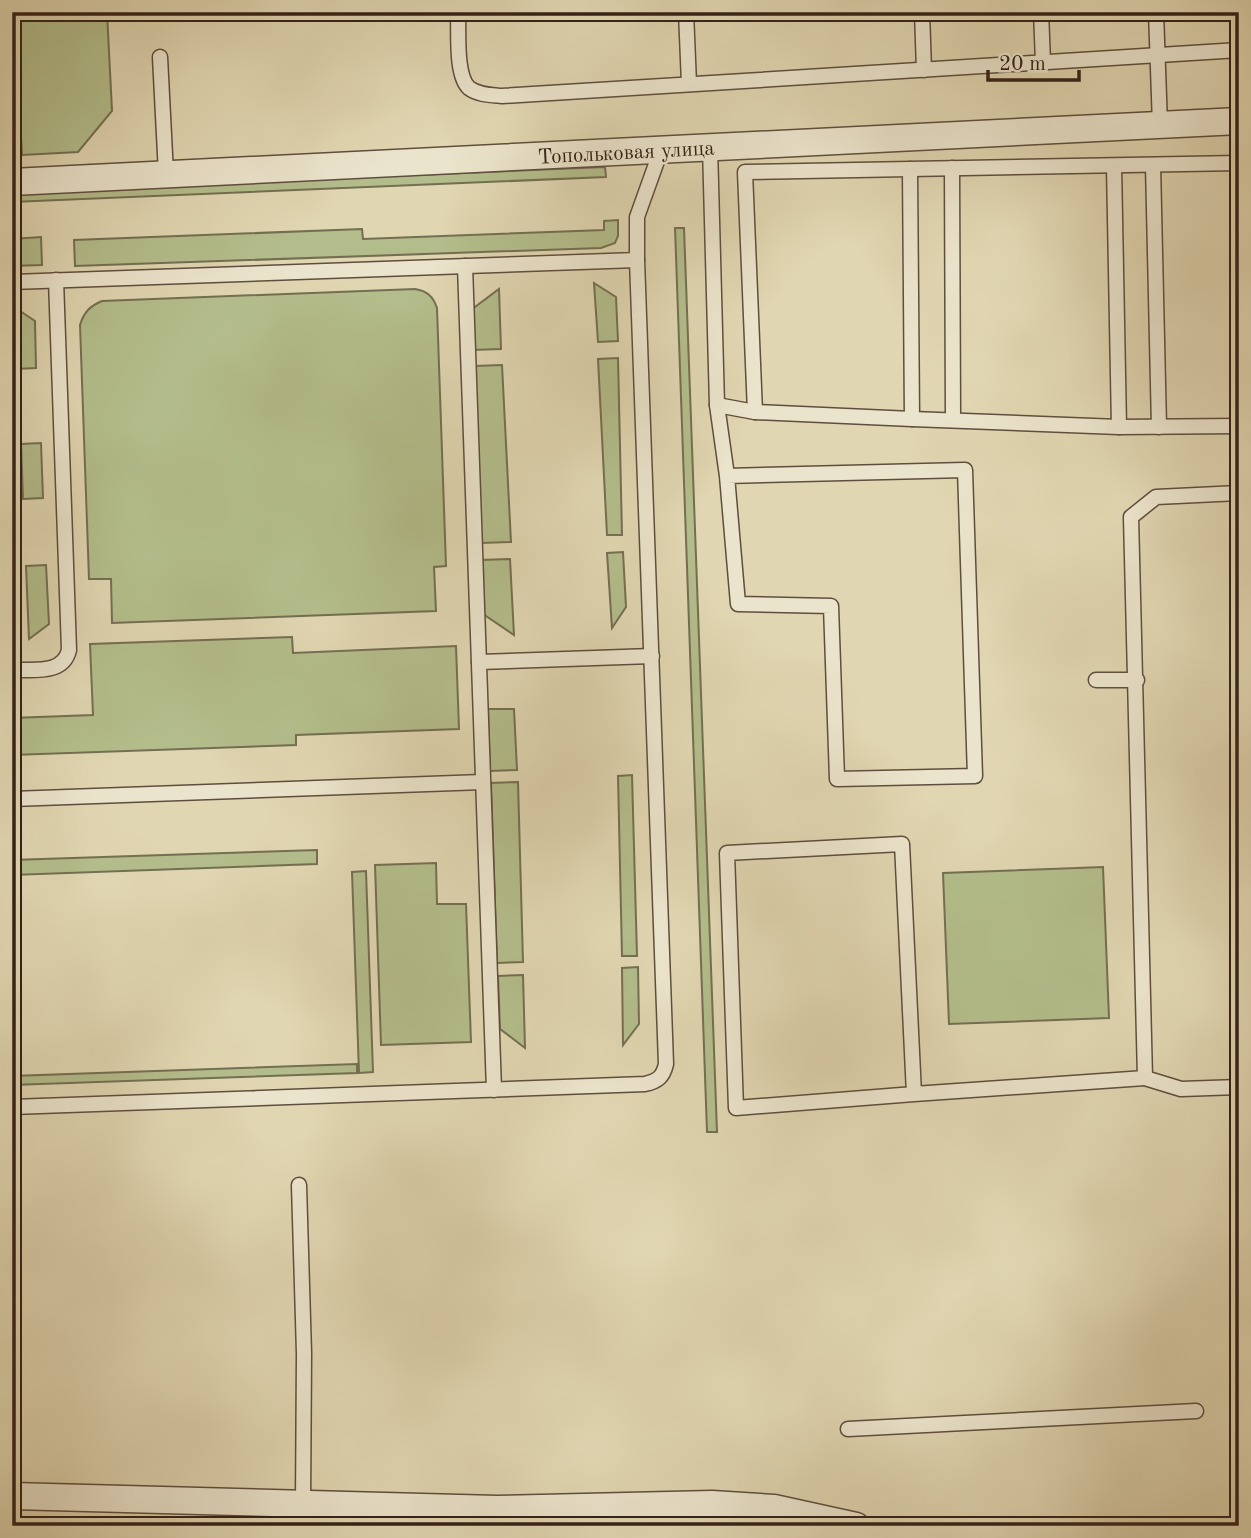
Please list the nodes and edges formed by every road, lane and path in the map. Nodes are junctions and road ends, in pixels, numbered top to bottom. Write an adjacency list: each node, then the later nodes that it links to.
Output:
1 (458, 12): 11 (lane)
2 (686, 12): 11 (lane)
3 (922, 12): 10 (lane)
4 (1041, 12): 9 (lane)
5 (1156, 12): 7 (lane)
6 (1239, 50): 7 (lane)
7 (1157, 55): 9 (lane); 13 (lane)
8 (160, 58): 21 (lane)
9 (1043, 62): 10 (lane)
10 (924, 70): 11 (lane)
11 (689, 84)
12 (1239, 121): 13 (street, Топольковая улица)
13 (1160, 125): 14 (street, Топольковая улица)
14 (710, 147): 15 (street, Топольковая улица); 27 (lane)
15 (661, 150): 21 (street, Топольковая улица); 23 (lane)
16 (1239, 163): 17 (lane)
17 (1153, 165): 18 (lane); 33 (lane)
18 (1114, 166): 20 (lane); 32 (lane)
19 (910, 169): 20 (lane); 28 (lane); 29 (lane)
20 (952, 169): 30 (lane)
21 (166, 174): 22 (street, Топольковая улица)
22 (12, 182)
23 (638, 260): 24 (lane); 36 (lane)
24 (465, 266): 25 (lane); 37 (lane)
25 (56, 280): 26 (lane); 38 (lane)
26 (12, 282)
27 (717, 405): 28 (lane); 34 (lane)
28 (755, 412): 29 (lane)
29 (912, 419): 30 (lane)
30 (953, 420): 32 (lane)
31 (1239, 426): 33 (lane)
32 (1119, 427): 33 (lane)
33 (1159, 427)
34 (727, 476): 34 (lane)
35 (1239, 493): 40 (lane)
36 (652, 656): 37 (lane); 45 (lane)
37 (479, 662): 41 (lane)
38 (12, 670)
39 (1096, 680): 40 (lane)
40 (1137, 680): 43 (lane)
41 (483, 782): 42 (lane); 45 (lane)
42 (12, 799)
43 (1144, 1078): 44 (lane); 46 (lane)
44 (1239, 1087)
45 (494, 1090): 47 (lane)
46 (914, 1094): 46 (lane)
47 (12, 1107)
48 (299, 1185): 52 (lane)
49 (1196, 1411): 50 (lane)
50 (848, 1429)
51 (12, 1496): 52 (street)
52 (303, 1505): 53 (street)
53 (856, 1526)

